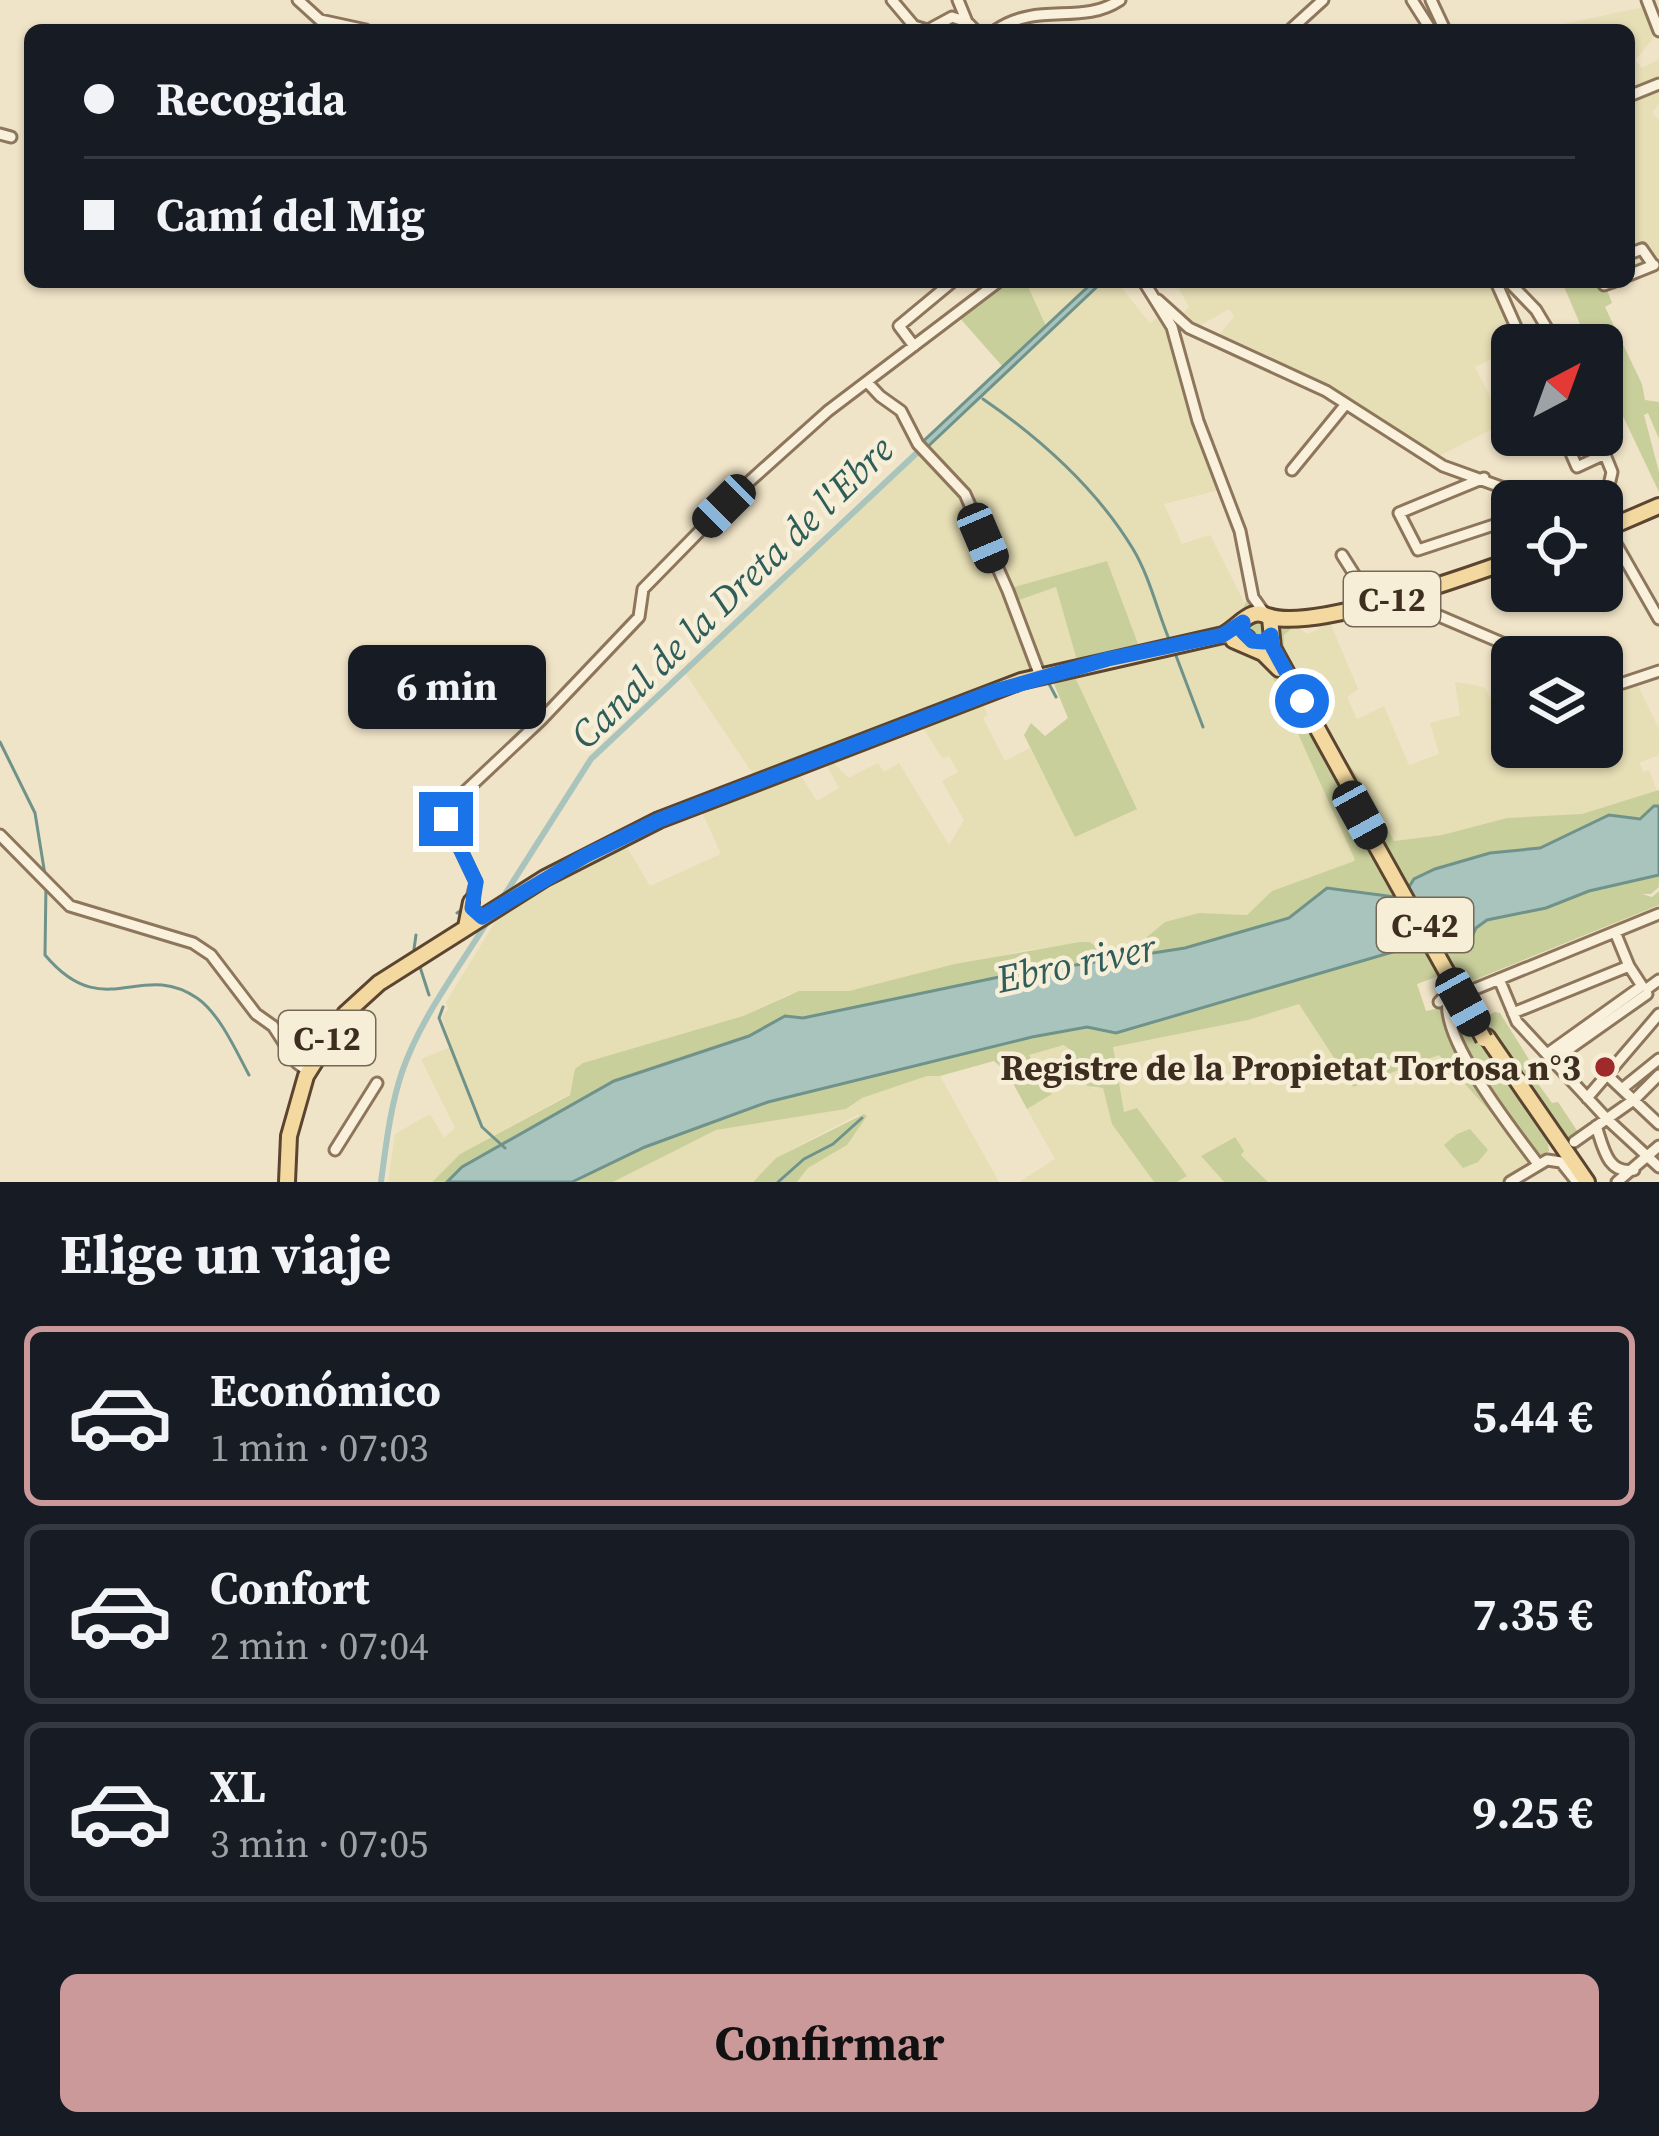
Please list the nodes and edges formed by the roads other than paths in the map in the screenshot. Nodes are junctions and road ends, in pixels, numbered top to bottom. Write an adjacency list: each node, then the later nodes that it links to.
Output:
1 (298, 0): 8 (street)
2 (892, 0): 9 (street)
3 (1120, 0): 12 (street)
4 (1299, 0): 7 (street)
5 (1323, 0): 7 (street)
6 (1648, 3): 14 (street)
7 (1307, 12): 13 (street)
8 (344, 24)
9 (912, 24)
10 (938, 24): 11 (street)
11 (966, 24)
12 (1007, 24)
13 (1296, 24)
14 (1659, 32)
15 (944, 288): 23 (street)
16 (990, 288): 23 (street)
17 (1149, 288): 22 (street)
18 (1499, 288): 20 (street)
19 (1515, 288): 21 (street)
20 (1515, 324)
21 (1544, 324)
22 (1179, 329): 25 (street); 39 (street)
23 (914, 346): 24 (street)
24 (867, 382): 50 (street); 56 (street)
25 (1346, 404): 28 (street); 29 (street)
26 (1572, 456): 27 (street)
27 (1601, 456)
28 (1292, 470)
29 (1484, 478): 30 (street); 33 (street)
30 (1491, 481)
31 (1659, 506): 32 (main road)
32 (1623, 520)
33 (1491, 526)
34 (1342, 555): 40 (street)
35 (1623, 559): 43 (street)
36 (1491, 569): 40 (main road, C-12)
37 (1491, 570): 38 (main road, C-12)
38 (1444, 589): 40 (main road, C-12); 41 (main road)
39 (1253, 597): 42 (street); 45 (street)
40 (1374, 606): 41 (main road); 42 (main road, C-12); 44 (main road, C-12)
41 (1432, 614): 46 (street)
42 (1267, 615): 45 (main road)
43 (1659, 620)
44 (1300, 621): 45 (main road, C-12); 48 (main road)
45 (1256, 631): 47 (main road, C-12); 48 (main road, C-42); 51 (main road, C-42)
46 (1491, 638)
47 (1195, 640): 50 (main road, C-12); 51 (main road)
48 (1280, 658): 53 (main road, C-42)
49 (1659, 671): 52 (street)
50 (1040, 676): 56 (main road, C-12)
51 (1288, 683): 53 (main road, C-42)
52 (1623, 683)
53 (1362, 814): 77 (main road, C-42, bridge)
54 (0, 835): 67 (street)
55 (1658, 915): 57 (street)
56 (474, 917): 67 (main road, C-12)
57 (1616, 932): 58 (street); 59 (street)
58 (1629, 966): 61 (street); 63 (street)
59 (1499, 980): 63 (street); 83 (street)
60 (1659, 980): 61 (street)
61 (1644, 990): 62 (street); 65 (street)
62 (1659, 1012): 64 (street)
63 (1513, 1013): 65 (street)
64 (1637, 1040): 66 (street); 68 (street)
65 (1550, 1058): 72 (street)
66 (1659, 1058): 71 (street)
67 (303, 1067): 86 (main road, C-12)
68 (1607, 1075): 71 (street); 72 (street)
69 (1659, 1076): 73 (street)
70 (376, 1083): 80 (street)
71 (1623, 1088): 73 (street)
72 (1587, 1098): 74 (street)
73 (1635, 1099): 74 (street); 75 (street)
74 (1606, 1119): 76 (street); 81 (street)
75 (1659, 1124)
76 (1595, 1126): 78 (street); 85 (street)
77 (1552, 1137): 78 (street); 82 (main road, C-42); 83 (street); 88 (main road, C-42)
78 (1574, 1142): 82 (street)
79 (1659, 1146): 81 (street)
80 (335, 1150)
81 (1647, 1157): 84 (street); 85 (street)
82 (1570, 1160): 89 (main road, C-42)
83 (1543, 1162): 87 (street); 88 (street)
84 (1659, 1167)
85 (1634, 1169): 90 (street); 91 (street)
86 (287, 1182)
87 (1510, 1182)
88 (1577, 1182)
89 (1587, 1182)
90 (1617, 1182)
91 (1627, 1182)

